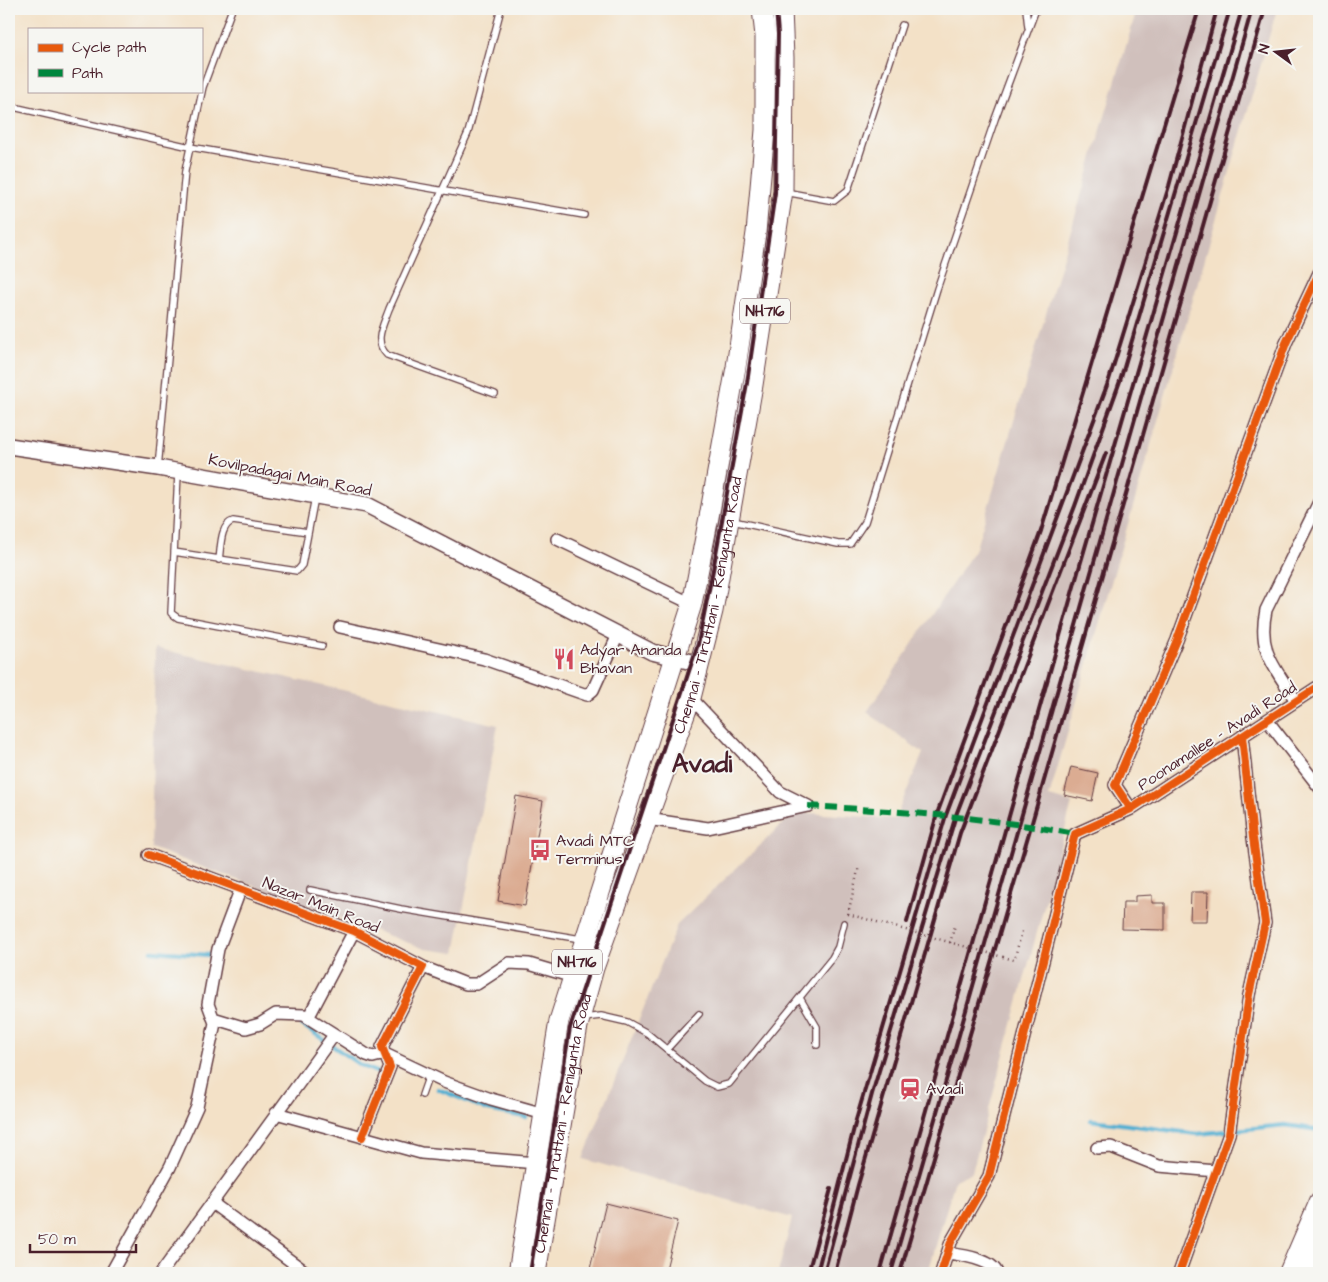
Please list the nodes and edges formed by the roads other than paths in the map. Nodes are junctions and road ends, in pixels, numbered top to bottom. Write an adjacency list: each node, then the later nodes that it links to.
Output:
1 (232, 9): 9 (lane)
2 (501, 9): 13 (lane)
3 (762, 9): 23 (highway, Chennai - Tiruttani - Renigunta Road / NH716)
4 (782, 9): 14 (highway, Chennai - Tiruttani - Renigunta Road / NH716)
5 (1026, 9): 8 (lane)
6 (1036, 9): 8 (lane)
7 (902, 25): 14 (lane)
8 (1029, 29): 24 (lane)
9 (202, 92)
10 (202, 92): 12 (lane)
11 (9, 106): 12 (lane)
12 (190, 147): 13 (lane); 19 (lane)
13 (442, 190): 15 (lane); 17 (lane)
14 (783, 191): 24 (highway, Chennai - Tiruttani - Renigunta Road / NH716)
15 (584, 214)
16 (1319, 273): 41 (street)
17 (495, 394)
18 (9, 446): 19 (main road, Kovilpadagai Main Road)
19 (158, 468): 20 (main road, Kovilpadagai Main Road)
20 (178, 472): 21 (main road, Kovilpadagai Main Road); 27 (lane)
21 (315, 496): 25 (lane); 31 (main road, Kovilpadagai Main Road)
22 (1319, 502): 37 (street)
23 (710, 516): 24 (lane); 29 (highway, Chennai - Tiruttani - Renigunta Road / NH716)
24 (728, 520): 34 (highway, Chennai - Tiruttani - Renigunta Road / NH716)
25 (308, 532): 28 (lane); 28 (lane)
26 (557, 539): 29 (street)
27 (174, 552): 28 (lane); 32 (lane)
28 (219, 560)
29 (692, 604): 33 (highway, Chennai - Tiruttani - Renigunta Road)
30 (340, 627): 31 (street)
31 (618, 635): 33 (main road, Kovilpadagai Main Road)
32 (322, 646)
33 (676, 660): 34 (main road, Kovilpadagai Main Road); 48 (highway, Chennai - Tiruttani - Renigunta Road / NH716)
34 (700, 664): 36 (highway, Chennai - Tiruttani - Renigunta Road)
35 (1319, 686): 37 (street, Poonamallee - Avadi Road)
36 (690, 698): 42 (highway, Chennai - Tiruttani - Renigunta Road); 42 (street)
37 (1296, 701): 38 (street, Poonamallee - Avadi Road)
38 (1267, 720): 39 (street, Poonamallee - Avadi Road); 40 (street)
39 (1242, 736): 41 (street, Poonamallee - Avadi Road); 68 (street)
40 (1319, 787)
41 (1131, 808): 72 (street, Poonamallee - Avadi Road)
42 (648, 819): 49 (highway, Chennai - Tiruttani - Renigunta Road)
43 (149, 855): 44 (street, Nazar Main Road)
44 (241, 888): 47 (street, Nazar Main Road); 54 (street)
45 (310, 890): 48 (lane)
46 (844, 924): 52 (lane)
47 (354, 931): 50 (street, Nazar Main Road); 55 (street)
48 (584, 939): 49 (lane); 51 (highway, Chennai - Tiruttani - Renigunta Road / NH716)
49 (603, 944): 56 (highway, Chennai - Tiruttani - Renigunta Road)
50 (423, 967): 51 (street, Nazar Main Road); 60 (street)
51 (573, 977): 64 (highway, Chennai - Tiruttani - Renigunta Road / NH716)
52 (800, 998): 58 (lane); 59 (lane)
53 (699, 1014): 59 (lane)
54 (213, 1018): 55 (street); 73 (street)
55 (308, 1018): 57 (street)
56 (580, 1018): 59 (lane); 77 (highway, Chennai - Tiruttani - Renigunta Road)
57 (332, 1038): 60 (street); 63 (street)
58 (816, 1045)
59 (667, 1049)
60 (384, 1051): 61 (street); 65 (street)
61 (429, 1075): 62 (lane); 64 (street)
62 (422, 1095)
63 (276, 1114): 65 (street); 70 (street)
64 (544, 1114): 67 (highway, Chennai - Tiruttani - Renigunta Road / NH716)
65 (362, 1137): 67 (street)
66 (1097, 1148): 68 (street)
67 (536, 1163): 76 (highway, Chennai - Tiruttani - Renigunta Road / NH716)
68 (1216, 1171): 80 (street)
69 (1319, 1201): 81 (main road)
70 (212, 1203): 74 (street); 75 (street)
71 (1319, 1240): 82 (main road)
72 (948, 1253): 78 (street); 79 (street)
73 (111, 1273)
74 (161, 1273)
75 (307, 1273)
76 (518, 1273)
77 (536, 1273)
78 (941, 1273)
79 (997, 1273)
80 (1179, 1273)
81 (1288, 1273)
82 (1305, 1273)

